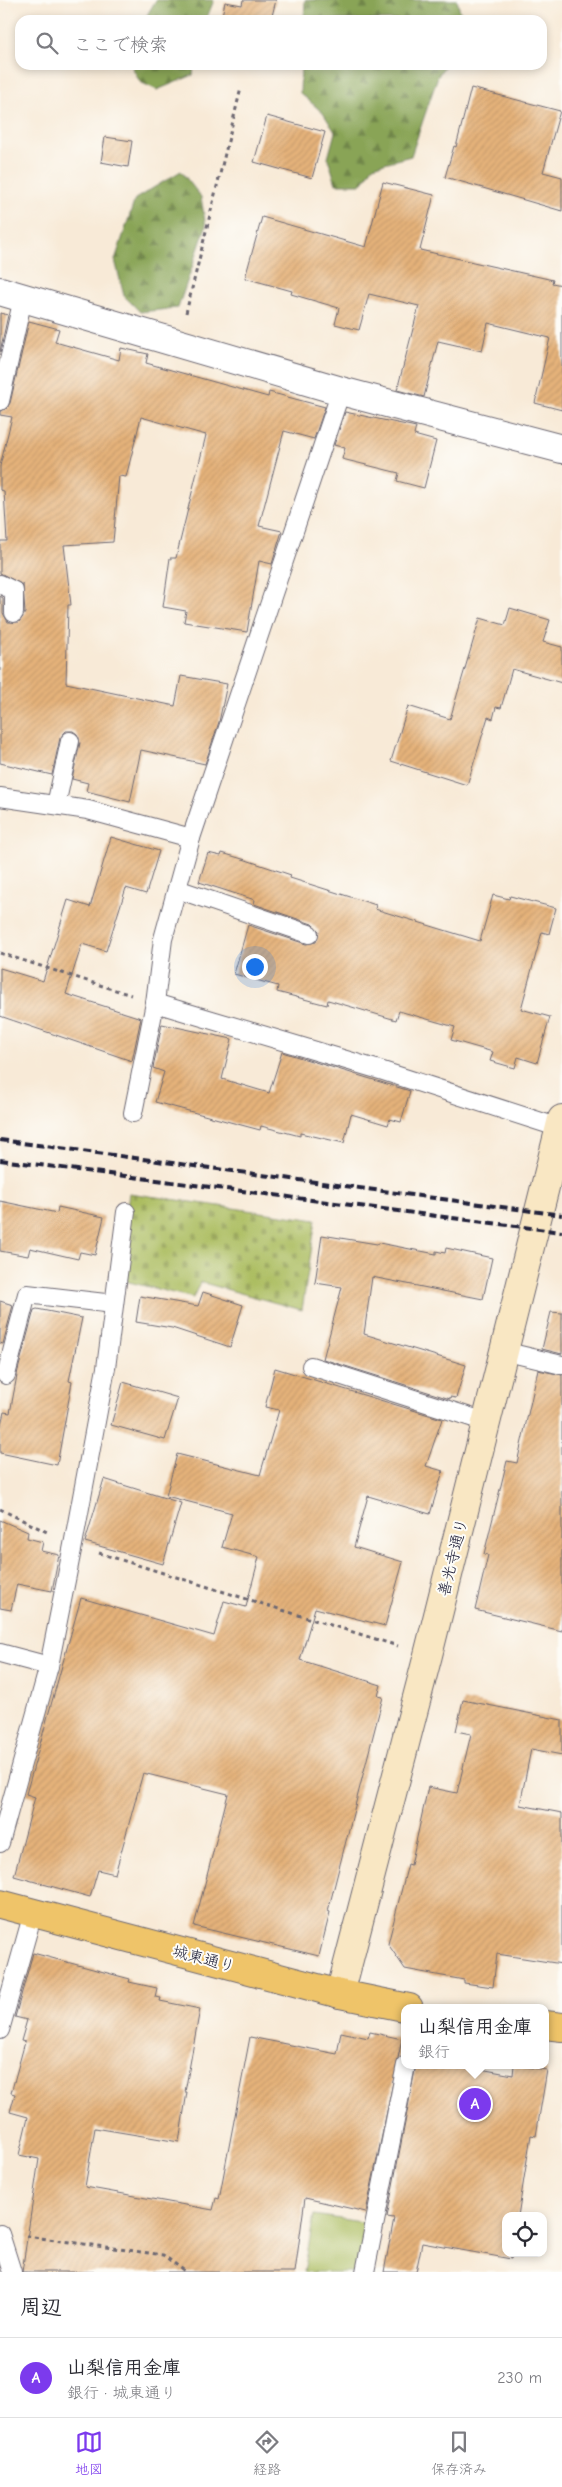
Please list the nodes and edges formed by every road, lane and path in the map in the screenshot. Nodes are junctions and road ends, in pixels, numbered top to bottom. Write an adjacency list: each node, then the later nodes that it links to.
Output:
1 (241, 88): 3 (path)
2 (11, 295): 3 (street); 5 (lane)
3 (178, 344): 4 (street)
4 (341, 391): 6 (street); 12 (lane)
5 (0, 401)
6 (562, 449)
7 (0, 584): 8 (lane)
8 (14, 613)
9 (70, 741): 11 (lane)
10 (0, 798): 11 (lane)
11 (56, 805): 12 (lane)
12 (191, 838): 13 (lane)
13 (177, 890): 14 (lane); 16 (lane)
14 (308, 934)
15 (0, 952): 16 (path)
16 (155, 1003): 17 (lane); 18 (lane)
17 (133, 1113)
18 (561, 1123): 21 (main road, 善光寺通り)
19 (126, 1212): 20 (lane)
20 (114, 1304): 24 (lane); 27 (lane)
21 (503, 1351): 22 (lane); 25 (main road, 善光寺通り)
22 (562, 1365)
23 (311, 1366): 25 (lane)
24 (6, 1375)
25 (486, 1422): 29 (main road, 善光寺通り)
26 (0, 1509): 27 (path)
27 (73, 1545): 29 (path); 30 (lane)
28 (0, 1653): 30 (lane)
29 (428, 1655): 34 (main road, 善光寺通り)
30 (49, 1666): 31 (lane)
31 (0, 1843)
32 (0, 1904): 33 (highway, 城東通り)
33 (33, 1913): 34 (highway, 城東通り); 38 (lane)
34 (340, 1994): 35 (highway, 城東通り)
35 (401, 2006)
36 (549, 2025): 37 (highway)
37 (562, 2027)
38 (0, 2030)
39 (405, 2069): 44 (lane)
40 (0, 2234): 42 (lane)
41 (19, 2235): 43 (path)
42 (12, 2272)
43 (186, 2272)
44 (365, 2272)

